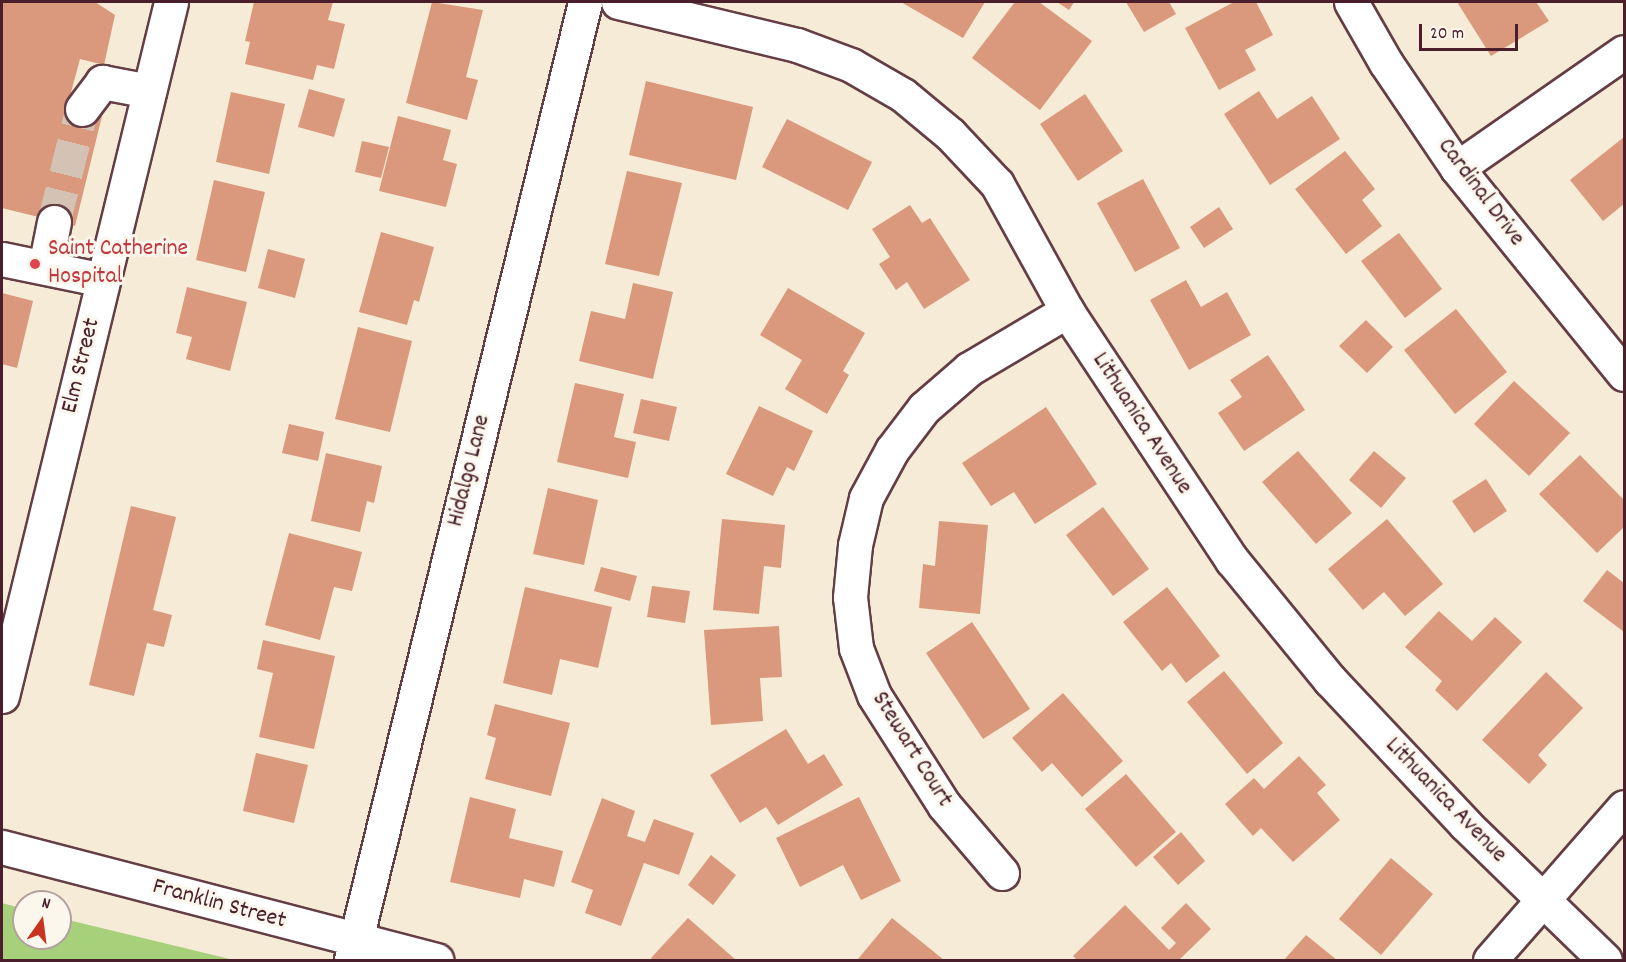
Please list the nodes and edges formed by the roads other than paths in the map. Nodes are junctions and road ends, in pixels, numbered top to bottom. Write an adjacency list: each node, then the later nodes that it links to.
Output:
1 (171, 2): 6 (street, Elm Street)
2 (585, 2): 20 (street, Hidalgo Lane)
3 (618, 2): 13 (street, Lithuanica Avenue)
4 (1351, 2): 8 (street, Cardinal Drive)
5 (1624, 52): 8 (street)
6 (149, 91): 7 (street); 12 (street, Elm Street)
7 (82, 109)
8 (1457, 168): 14 (street, Cardinal Drive)
9 (54, 222): 11 (street)
10 (2, 259): 11 (street)
11 (45, 267): 12 (street)
12 (103, 280): 15 (street, Elm Street)
13 (1067, 311): 18 (street, Stewart Court); 19 (street, Lithuanica Avenue)
14 (1624, 374)
15 (2, 696)
16 (1624, 807): 19 (street)
17 (2, 847): 20 (street, Franklin Street)
18 (1002, 873)
19 (1543, 902): 22 (street); 23 (street, Lithuanica Avenue)
20 (353, 951): 21 (street, Franklin Street)
21 (437, 960)
22 (1490, 960)
23 (1605, 960)

